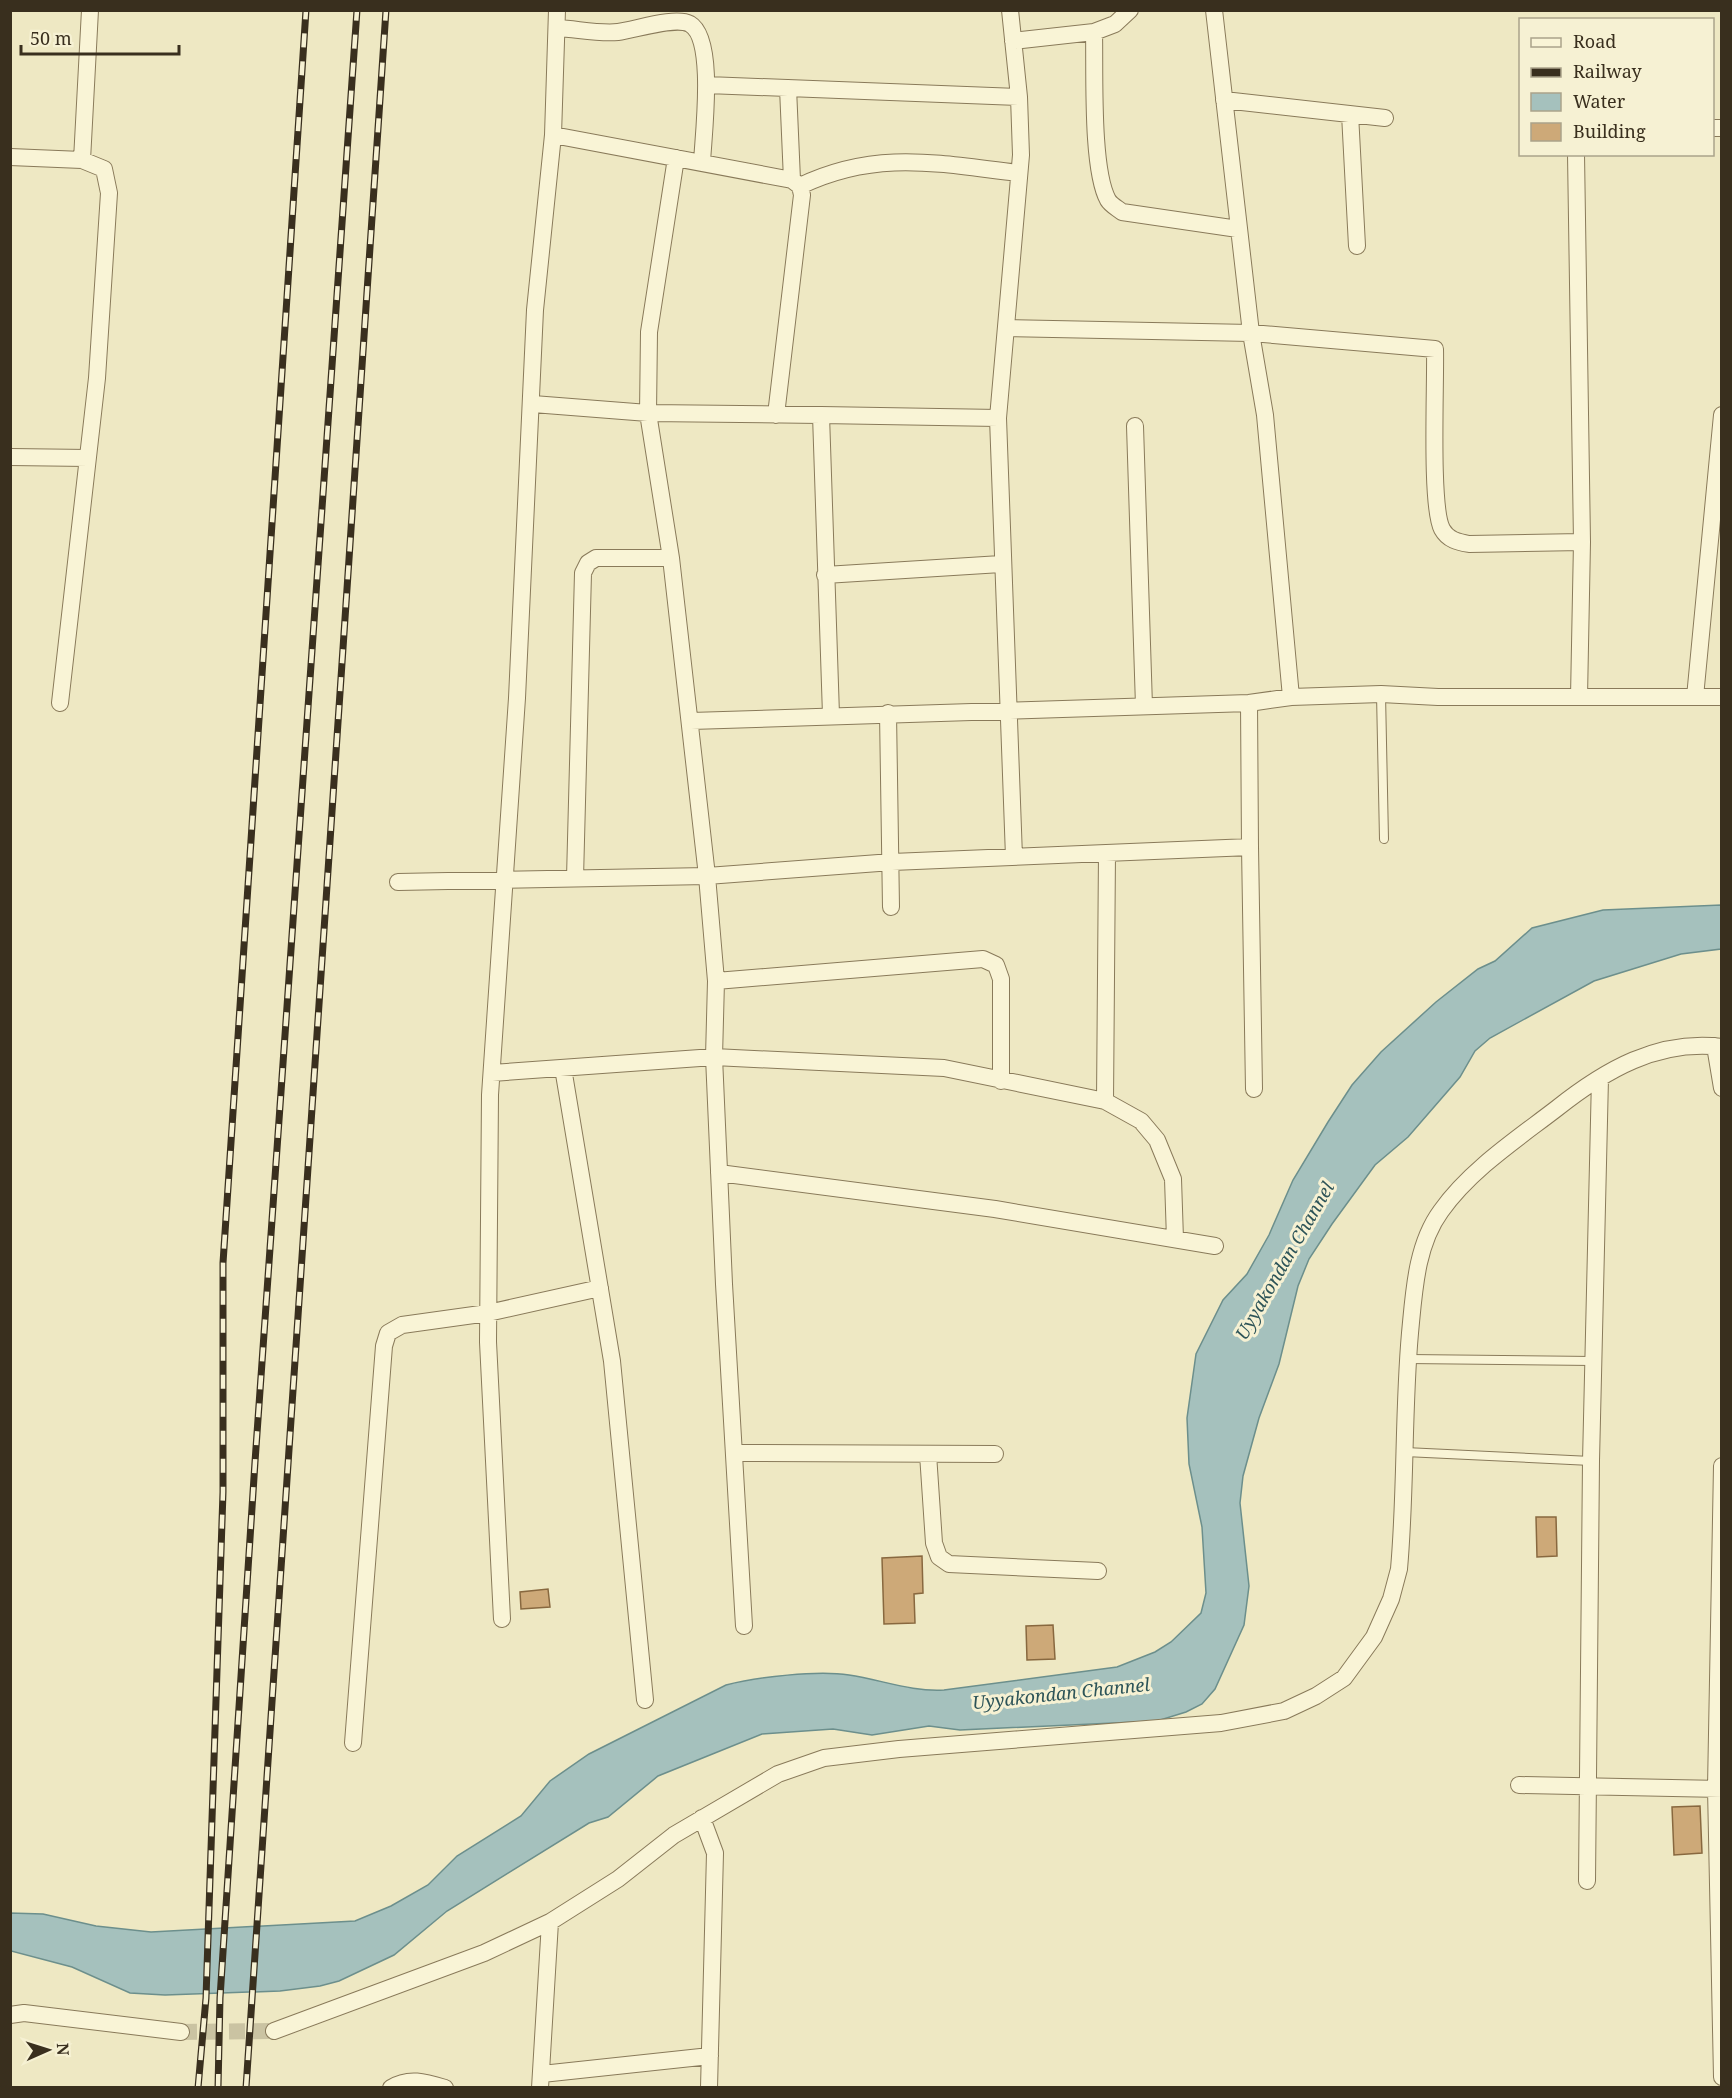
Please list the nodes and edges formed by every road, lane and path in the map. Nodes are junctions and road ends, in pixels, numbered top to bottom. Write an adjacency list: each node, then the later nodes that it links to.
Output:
1 (90, 10): 19 (street)
2 (556, 10): 6 (street)
3 (1010, 10): 8 (street)
4 (1130, 10): 7 (street)
5 (1214, 10): 12 (street)
6 (558, 28): 9 (street); 15 (street)
7 (1094, 32): 8 (street); 23 (street)
8 (1013, 41): 11 (street)
9 (707, 85): 10 (street); 20 (street)
10 (788, 88): 11 (street); 22 (street)
11 (1018, 97): 21 (street)
12 (1224, 100): 13 (street); 23 (street)
13 (1350, 114): 14 (street); 24 (street)
14 (1385, 118)
15 (553, 135): 18 (street); 27 (street)
16 (1576, 156): 36 (street)
17 (10, 157): 19 (street)
18 (676, 158): 20 (street); 28 (street)
19 (82, 160): 35 (street)
20 (702, 163): 22 (street)
21 (1019, 173): 22 (street); 25 (street)
22 (796, 183): 29 (street)
23 (1238, 229): 26 (street)
24 (1357, 246)
25 (1007, 328): 26 (street); 32 (street)
26 (1251, 333): 36 (street); 41 (street)
27 (532, 404): 28 (street); 59 (street)
28 (648, 413): 29 (street); 37 (street)
29 (776, 415): 30 (street)
30 (821, 415): 32 (street); 39 (street)
31 (1722, 415): 43 (street)
32 (998, 418): 38 (street)
33 (1135, 426): 47 (street)
34 (10, 457): 35 (street)
35 (88, 458): 45 (street)
36 (1582, 542): 42 (street)
37 (671, 558): 51 (street); 58 (street)
38 (1001, 564): 39 (street); 48 (street)
39 (825, 575): 50 (street)
40 (1381, 694): 41 (street); 42 (street); 52 (lane)
41 (1291, 697): 46 (street)
42 (1579, 697): 43 (street)
43 (1695, 697): 44 (street)
44 (1722, 697)
45 (60, 703)
46 (1249, 703): 47 (street); 53 (street)
47 (1144, 706): 48 (street)
48 (1010, 710): 49 (street); 55 (street)
49 (888, 713): 50 (street); 56 (street)
50 (831, 714): 51 (street)
51 (691, 721): 57 (street)
52 (1384, 839)
53 (1250, 847): 54 (street); 70 (street)
54 (1107, 853): 55 (street); 71 (street)
55 (1014, 857): 56 (street)
56 (891, 862): 57 (street); 61 (street)
57 (707, 876): 58 (street); 62 (street)
58 (575, 878): 59 (street)
59 (506, 879): 60 (street); 66 (street)
60 (399, 882)
61 (891, 907)
62 (716, 981): 64 (street); 68 (street)
63 (1718, 1047): 67 (street); 69 (street)
64 (714, 1057): 65 (street); 68 (street); 72 (street)
65 (563, 1068): 66 (street); 75 (street)
66 (492, 1073): 76 (street)
67 (1600, 1078): 77 (street); 78 (street)
68 (1001, 1081): 71 (street)
69 (1722, 1088)
70 (1254, 1089)
71 (1105, 1101): 73 (street)
72 (719, 1173): 73 (street); 80 (street)
73 (1175, 1239): 74 (street)
74 (1215, 1246)
75 (600, 1288): 76 (street); 90 (street)
76 (488, 1313): 87 (street); 91 (street)
77 (1408, 1359): 78 (lane); 79 (street)
78 (1593, 1362): 83 (street)
79 (1405, 1452): 83 (lane); 95 (street)
80 (735, 1453): 81 (street); 88 (street)
81 (928, 1454): 82 (street); 86 (street)
82 (995, 1454)
83 (1591, 1461): 93 (street)
84 (1722, 1466): 85 (street)
85 (1721, 1507): 89 (street)
86 (1098, 1571)
87 (502, 1619)
88 (744, 1626)
89 (1720, 1641): 94 (street)
90 (645, 1700)
91 (353, 1743)
92 (1519, 1785): 93 (street)
93 (1589, 1787): 94 (street); 96 (street)
94 (1719, 1789): 102 (street)
95 (702, 1818): 97 (street); 101 (street)
96 (1587, 1881)
97 (550, 1922): 99 (street); 103 (street)
98 (10, 2015): 100 (street)
99 (274, 2031)
100 (181, 2032)
101 (710, 2056): 103 (street); 106 (street)
102 (1722, 2077)
103 (541, 2081)
104 (391, 2088): 105 (street)
105 (445, 2088)
106 (709, 2088)

